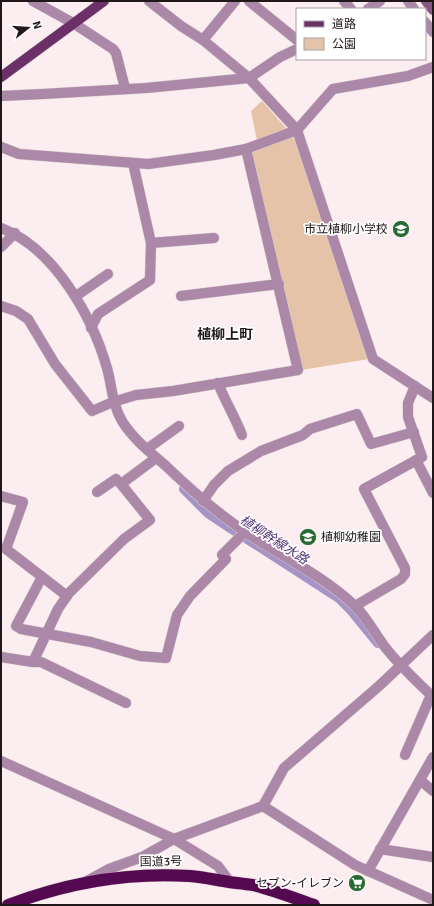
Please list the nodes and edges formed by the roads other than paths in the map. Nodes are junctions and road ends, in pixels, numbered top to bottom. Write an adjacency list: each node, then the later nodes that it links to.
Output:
1 (33, 1): 10 (street)
2 (104, 1): 10 (main road)
3 (149, 1): 14 (street)
4 (235, 1): 14 (street)
5 (249, 1): 13 (street)
6 (380, 1): 8 (street)
7 (426, 1): 9 (street)
8 (370, 8)
9 (433, 10)
10 (73, 23): 17 (main road); 19 (street)
11 (426, 23): 12 (street)
12 (433, 32)
13 (296, 39)
14 (203, 40): 18 (street)
15 (296, 49): 18 (street)
16 (433, 67): 21 (street)
17 (1, 77)
18 (249, 78): 19 (street); 21 (street)
19 (125, 88): 20 (street)
20 (1, 96)
21 (297, 130): 23 (street); 37 (street)
22 (1, 147): 24 (street)
23 (246, 149): 24 (street); 31 (street)
24 (133, 163): 28 (street)
25 (1, 228): 26 (street)
26 (14, 233): 29 (street); 32 (street)
27 (214, 238): 28 (street)
28 (151, 243): 35 (street)
29 (1, 247)
30 (108, 274): 32 (street)
31 (279, 284): 33 (street); 36 (street)
32 (76, 296): 35 (street)
33 (181, 296)
34 (1, 306): 39 (street)
35 (91, 328): 39 (street)
36 (218, 383): 39 (street); 42 (street)
37 (415, 386): 38 (street); 41 (street)
38 (433, 398)
39 (113, 402): 43 (street)
40 (179, 426): 43 (street)
41 (414, 432): 45 (street); 50 (street)
42 (242, 435)
43 (147, 449): 44 (street)
44 (156, 458): 46 (street); 50 (street)
45 (416, 460): 48 (street); 54 (street)
46 (121, 484): 47 (street); 53 (street)
47 (97, 492)
48 (433, 493)
49 (1, 496): 52 (street)
50 (203, 501): 51 (street)
51 (245, 532): 54 (street); 55 (street)
52 (42, 577): 53 (street); 55 (street)
53 (67, 596): 55 (street)
54 (355, 606): 59 (street)
55 (46, 633): 58 (street)
56 (433, 635): 59 (street)
57 (1, 656): 58 (street)
58 (33, 662): 61 (street)
59 (400, 665): 60 (street); 67 (street)
60 (432, 696): 62 (street)
61 (126, 703)
62 (405, 755)
63 (433, 758): 65 (street)
64 (1, 761): 68 (street)
65 (420, 780): 66 (street); 69 (street)
66 (433, 791)
67 (263, 806): 68 (street); 71 (street)
68 (174, 839): 72 (street); 73 (street)
69 (380, 849): 70 (street); 71 (street)
70 (433, 857)
71 (368, 871): 74 (street)
72 (230, 882): 73 (highway, 国道3号); 76 (highway, 国道3号)
73 (84, 883): 75 (highway, 国道3号)
74 (433, 900)
75 (8, 905)
76 (314, 905)

